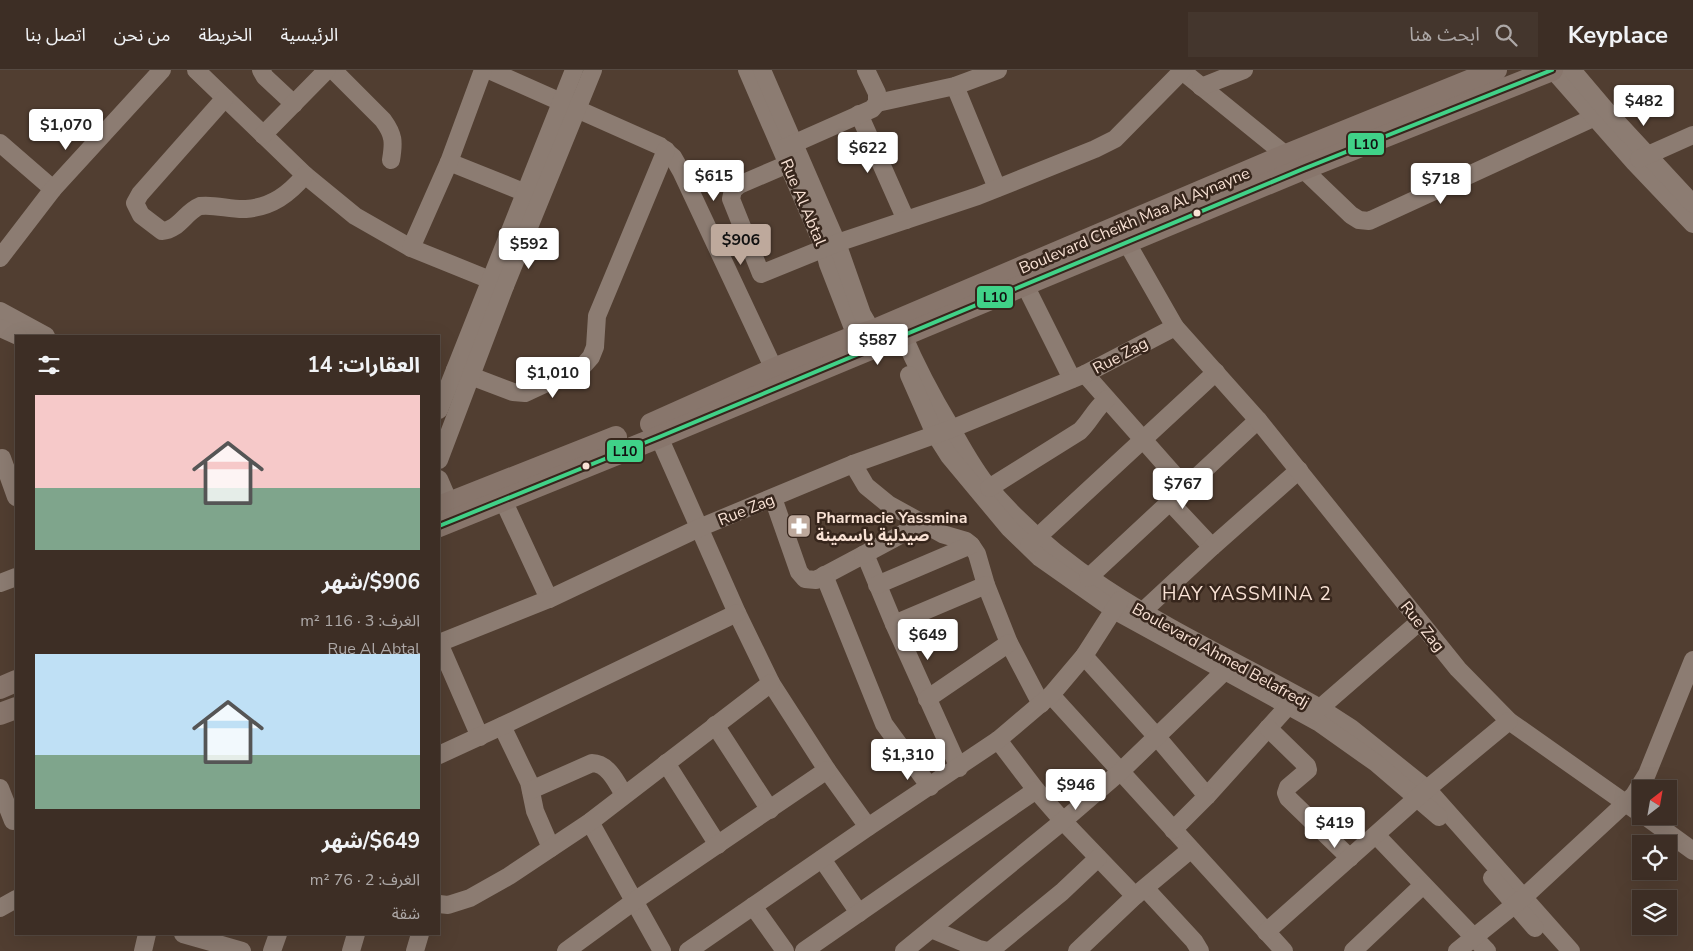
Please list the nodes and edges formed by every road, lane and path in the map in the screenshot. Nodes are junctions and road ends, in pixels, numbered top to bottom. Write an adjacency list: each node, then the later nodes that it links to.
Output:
1 (162, 70): 39 (street)
2 (196, 70): 21 (street)
3 (261, 70): 24 (street)
4 (327, 70): 24 (street)
5 (333, 70): 34 (street)
6 (483, 70): 35 (street)
7 (489, 70): 22 (street)
8 (574, 70): 22 (street)
9 (593, 70): 25 (street)
10 (747, 70): 32 (street, Rue Al Abtal)
11 (762, 70): 32 (street, Rue Al Abtal)
12 (866, 70): 23 (street)
13 (998, 70): 19 (street)
14 (1181, 70): 20 (street); 38 (street)
15 (1244, 70): 20 (street)
16 (1496, 70): 36 (main road, Boulevard Cheikh Maa Al Aynayne)
17 (1552, 70): 27 (street); 36 (main road, Boulevard Cheikh Maa Al Aynayne)
18 (1572, 70): 27 (street)
19 (955, 86): 23 (street); 38 (street)
20 (1201, 86): 36 (street)
21 (225, 98): 28 (street); 37 (street)
22 (561, 102): 25 (street); 40 (street)
23 (877, 103): 26 (street)
24 (294, 104): 28 (street)
25 (578, 110): 31 (street); 49 (street)
26 (860, 114): 32 (street); 42 (street)
27 (1601, 114): 33 (street); 36 (street)
28 (264, 135): 37 (street)
29 (1693, 135): 33 (street)
30 (0, 143): 39 (street)
31 (666, 150): 51 (street); 61 (street)
32 (788, 152): 45 (street, Rue Al Abtal); 48 (street)
33 (1641, 158): 41 (street); 43 (street)
34 (391, 160)
35 (449, 162): 40 (street); 46 (street)
36 (1294, 162): 44 (main road, Boulevard Cheikh Maa Al Aynayne); 55 (main road, Boulevard Cheikh Maa Al Aynayne)
37 (305, 175): 46 (street)
38 (997, 188): 42 (street)
39 (53, 189): 47 (street)
40 (526, 193): 49 (street)
41 (1693, 204)
42 (906, 220): 45 (street)
43 (1693, 224)
44 (1126, 243): 50 (main road, Boulevard Cheikh Maa Al Aynayne); 53 (street)
45 (830, 245): 48 (street); 55 (street, Rue Al Abtal)
46 (411, 248): 49 (street)
47 (0, 258)
48 (761, 274): 51 (street)
49 (498, 283): 61 (street)
50 (1025, 285): 58 (main road, Boulevard Cheikh Maa Al Aynayne); 62 (street)
51 (735, 287): 59 (street)
52 (0, 311): 57 (street)
53 (1174, 327): 60 (street, Rue Zag); 62 (street, Rue Zag)
54 (0, 328): 56 (street)
55 (864, 333): 59 (main road, Boulevard Cheikh Maa Al Aynayne)
56 (16, 335)
57 (44, 335)
58 (899, 343): 66 (street, Boulevard Ahmed Belafredj); 67 (main road, Boulevard Cheikh Maa Al Aynayne)
59 (774, 369): 80 (main road, Boulevard Cheikh Maa Al Aynayne)
60 (1216, 372): 65 (street, Rue Zag); 68 (street)
61 (463, 373): 64 (street); 70 (street)
62 (1078, 376): 63 (street); 66 (street, Rue Zag)
63 (1107, 399): 68 (street); 75 (street)
64 (440, 408)
65 (1258, 420): 72 (street, Rue Zag); 74 (street)
66 (943, 432): 71 (street, Rue Zag); 75 (street, Boulevard Ahmed Belafredj); 83 (street, Boulevard Ahmed Belafredj)
67 (659, 437): 78 (main road, Boulevard Cheikh Maa Al Aynayne); 82 (street)
68 (1142, 438): 74 (street); 83 (street)
69 (6, 456): 76 (street)
70 (440, 456)
71 (853, 464): 77 (street, Rue Zag); 81 (street)
72 (1299, 470): 85 (street); 97 (street, Rue Zag)
73 (440, 485): 80 (street)
74 (1185, 487): 79 (street)
75 (989, 488): 83 (street, Boulevard Ahmed Belafredj)
76 (15, 493)
77 (773, 498): 82 (street, Rue Zag); 87 (street)
78 (503, 500): 80 (main road, Boulevard Cheikh Maa Al Aynayne); 93 (street)
79 (1169, 501): 85 (street); 89 (street)
80 (445, 514)
81 (921, 522): 84 (street); 86 (street)
82 (699, 528): 93 (street, Rue Zag); 96 (street)
83 (1032, 542): 89 (street, Boulevard Ahmed Belafredj); 94 (street, Boulevard Ahmed Belafredj)
84 (971, 545): 91 (street); 92 (street)
85 (1212, 547): 95 (street)
86 (866, 560): 87 (street); 91 (street)
87 (824, 575): 127 (street)
88 (15, 577): 90 (street)
89 (1088, 578): 94 (street, Boulevard Ahmed Belafredj)
90 (0, 583)
91 (877, 584): 98 (street)
92 (986, 585): 98 (street); 100 (street)
93 (549, 598): 99 (street, Rue Zag)
94 (1117, 604): 95 (street, Boulevard Ahmed Belafredj); 102 (street); 104 (street, Boulevard Ahmed Belafredj)
95 (1142, 612): 104 (street, Boulevard Ahmed Belafredj)
96 (737, 613): 106 (street); 116 (street)
97 (1418, 622): 112 (street); 114 (street, Rue Zag)
98 (894, 624): 108 (street)
99 (440, 643)
100 (1009, 643): 108 (street); 109 (street)
101 (440, 645): 119 (street)
102 (1084, 656): 109 (street); 118 (street)
103 (1693, 660): 126 (street)
104 (1230, 667): 110 (street, Boulevard Ahmed Belafredj); 112 (street, Boulevard Ahmed Belafredj); 118 (street)
105 (15, 681): 107 (main road)
106 (771, 683): 115 (street); 124 (street)
107 (0, 688)
108 (927, 699): 123 (street)
109 (1046, 699): 120 (street); 125 (street)
110 (1289, 705): 112 (street, Boulevard Ahmed Belafredj); 117 (street)
111 (15, 708): 113 (main road)
112 (1315, 713): 131 (street, Boulevard Ahmed Belafredj)
113 (0, 714)
114 (1509, 721): 131 (street); 134 (street, Rue Zag)
115 (715, 725): 122 (street); 135 (street)
116 (502, 726): 119 (street); 129 (street)
117 (1268, 728): 133 (street); 149 (street)
118 (1157, 736): 125 (street); 133 (street)
119 (480, 737): 121 (street)
120 (998, 740): 123 (street); 130 (street)
121 (440, 755)
122 (666, 763): 132 (street); 144 (street)
123 (959, 768): 127 (street)
124 (827, 770): 135 (street); 141 (street)
125 (1120, 772): 137 (street); 142 (street)
126 (1644, 780)
127 (930, 786): 141 (street)
128 (0, 788): 138 (street)
129 (531, 790): 132 (street); 146 (street)
130 (1036, 790): 137 (street); 159 (street)
131 (1423, 793): 143 (street); 154 (street, Boulevard Ahmed Belafredj)
132 (624, 795): 139 (street)
133 (1207, 796): 142 (street)
134 (1632, 808)
135 (770, 810): 144 (street)
136 (1632, 811): 154 (street)
137 (1063, 821): 148 (street); 160 (street)
138 (10, 822)
139 (590, 822): 146 (street); 155 (street)
140 (1659, 825): 145 (street)
141 (868, 827): 150 (street)
142 (1173, 830): 147 (street)
143 (1376, 835): 149 (street); 151 (street)
144 (718, 845): 155 (street)
145 (1692, 846)
146 (551, 848): 156 (street)
147 (1190, 850): 152 (street); 161 (street)
148 (1098, 858): 152 (street); 179 (street)
149 (1350, 858): 161 (street)
150 (822, 859): 157 (street); 159 (street)
151 (1423, 885): 167 (street); 183 (street)
152 (1140, 892): 180 (street); 181 (street)
153 (15, 900): 158 (street)
154 (1519, 901): 167 (street); 186 (street, Boulevard Ahmed Belafredj); 187 (street, Boulevard Ahmed Belafredj)
155 (633, 902): 173 (street); 174 (street)
156 (440, 904)
157 (754, 906): 175 (street); 176 (street)
158 (0, 908)
159 (859, 913): 177 (street)
160 (931, 929): 178 (street); 179 (street)
161 (1266, 932): 182 (street)
162 (147, 935): 168 (street)
163 (186, 935): 169 (street)
164 (278, 935): 170 (street)
165 (356, 935): 171 (street)
166 (420, 935): 172 (street)
167 (1473, 937): 184 (street); 185 (street)
168 (143, 951)
169 (242, 951)
170 (272, 951)
171 (352, 951)
172 (415, 951)
173 (566, 951)
174 (662, 951)
175 (688, 951)
176 (785, 951)
177 (804, 951)
178 (904, 951)
179 (989, 951)
180 (1078, 951)
181 (1200, 951)
182 (1284, 951)
183 (1353, 951)
184 (1457, 951)
185 (1487, 951)
186 (1556, 951)
187 (1571, 951)

